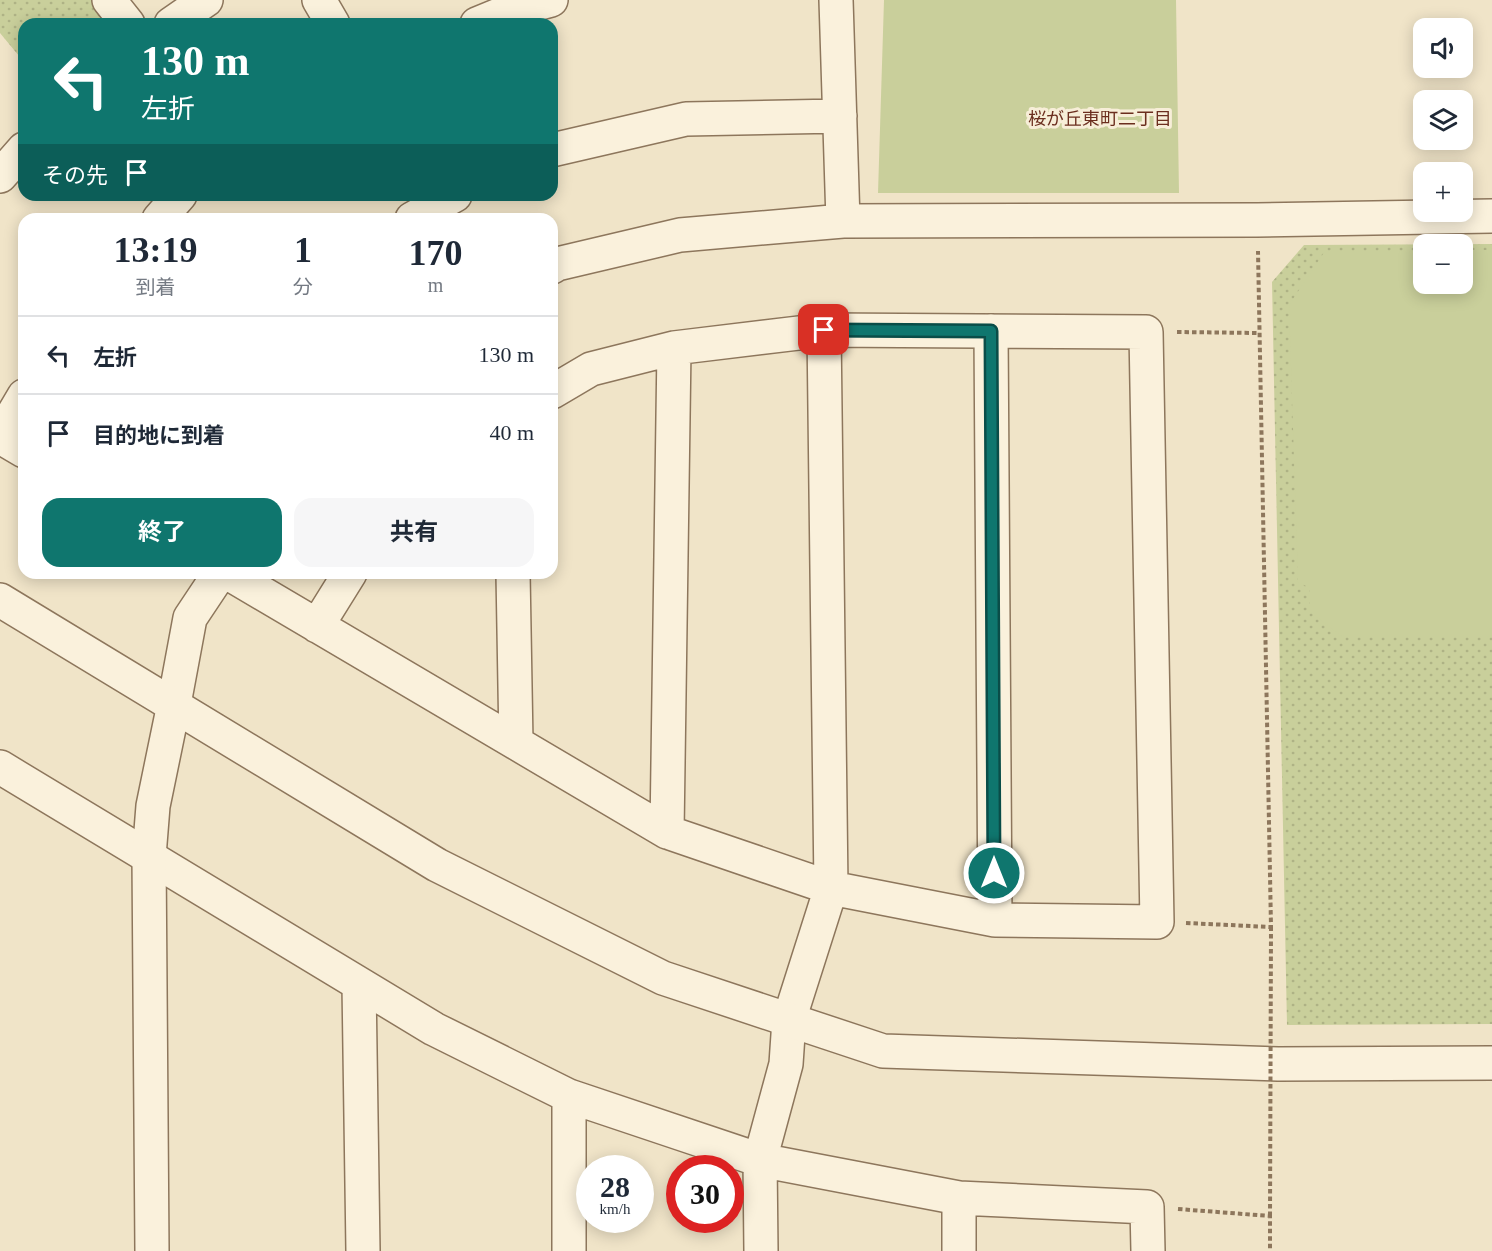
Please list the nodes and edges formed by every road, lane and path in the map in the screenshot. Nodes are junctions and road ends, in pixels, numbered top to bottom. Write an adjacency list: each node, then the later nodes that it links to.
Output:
1 (108, 0): 6 (street)
2 (206, 0): 7 (street)
3 (319, 0): 8 (street)
4 (551, 0): 9 (street)
5 (836, 0): 10 (street)
6 (123, 18)
7 (180, 18)
8 (330, 18)
9 (492, 18)
10 (840, 116): 11 (street); 18 (street)
11 (558, 149)
12 (18, 156): 13 (street)
13 (0, 176)
14 (175, 201): 15 (street)
15 (164, 213)
16 (1492, 216): 17 (street)
17 (1257, 220): 18 (street); 23 (path)
18 (843, 221): 19 (street)
19 (558, 264)
20 (824, 330): 21 (street); 24 (street); 40 (street)
21 (991, 331): 22 (street); 41 (street)
22 (1146, 332): 23 (path); 42 (street)
23 (1259, 333): 43 (path)
24 (674, 348): 25 (street); 38 (street)
25 (558, 388)
26 (18, 406): 27 (street)
27 (0, 437): 28 (street)
28 (18, 448)
29 (216, 579): 35 (street)
30 (238, 579): 34 (street)
31 (346, 579): 34 (street)
32 (513, 579): 36 (street)
33 (0, 600): 35 (street)
34 (317, 626): 36 (street)
35 (174, 704): 39 (street); 45 (street)
36 (516, 742): 38 (street)
37 (0, 767): 39 (street)
38 (668, 832): 40 (street)
39 (149, 856): 44 (street); 52 (street)
40 (831, 888): 41 (street); 45 (street)
41 (995, 920): 42 (street)
42 (1157, 922): 43 (path)
43 (1271, 927): 51 (path, bridge)
44 (359, 984): 47 (street); 53 (street)
45 (789, 1020): 46 (street); 48 (street)
46 (1492, 1063)
47 (569, 1096): 48 (street); 54 (street)
48 (760, 1160): 49 (street); 55 (street)
49 (959, 1198): 50 (street); 56 (street)
50 (1147, 1207): 51 (path); 57 (street)
51 (1270, 1216): 58 (path)
52 (152, 1251)
53 (363, 1251)
54 (569, 1251)
55 (761, 1251)
56 (959, 1251)
57 (1148, 1251)
58 (1270, 1251)

